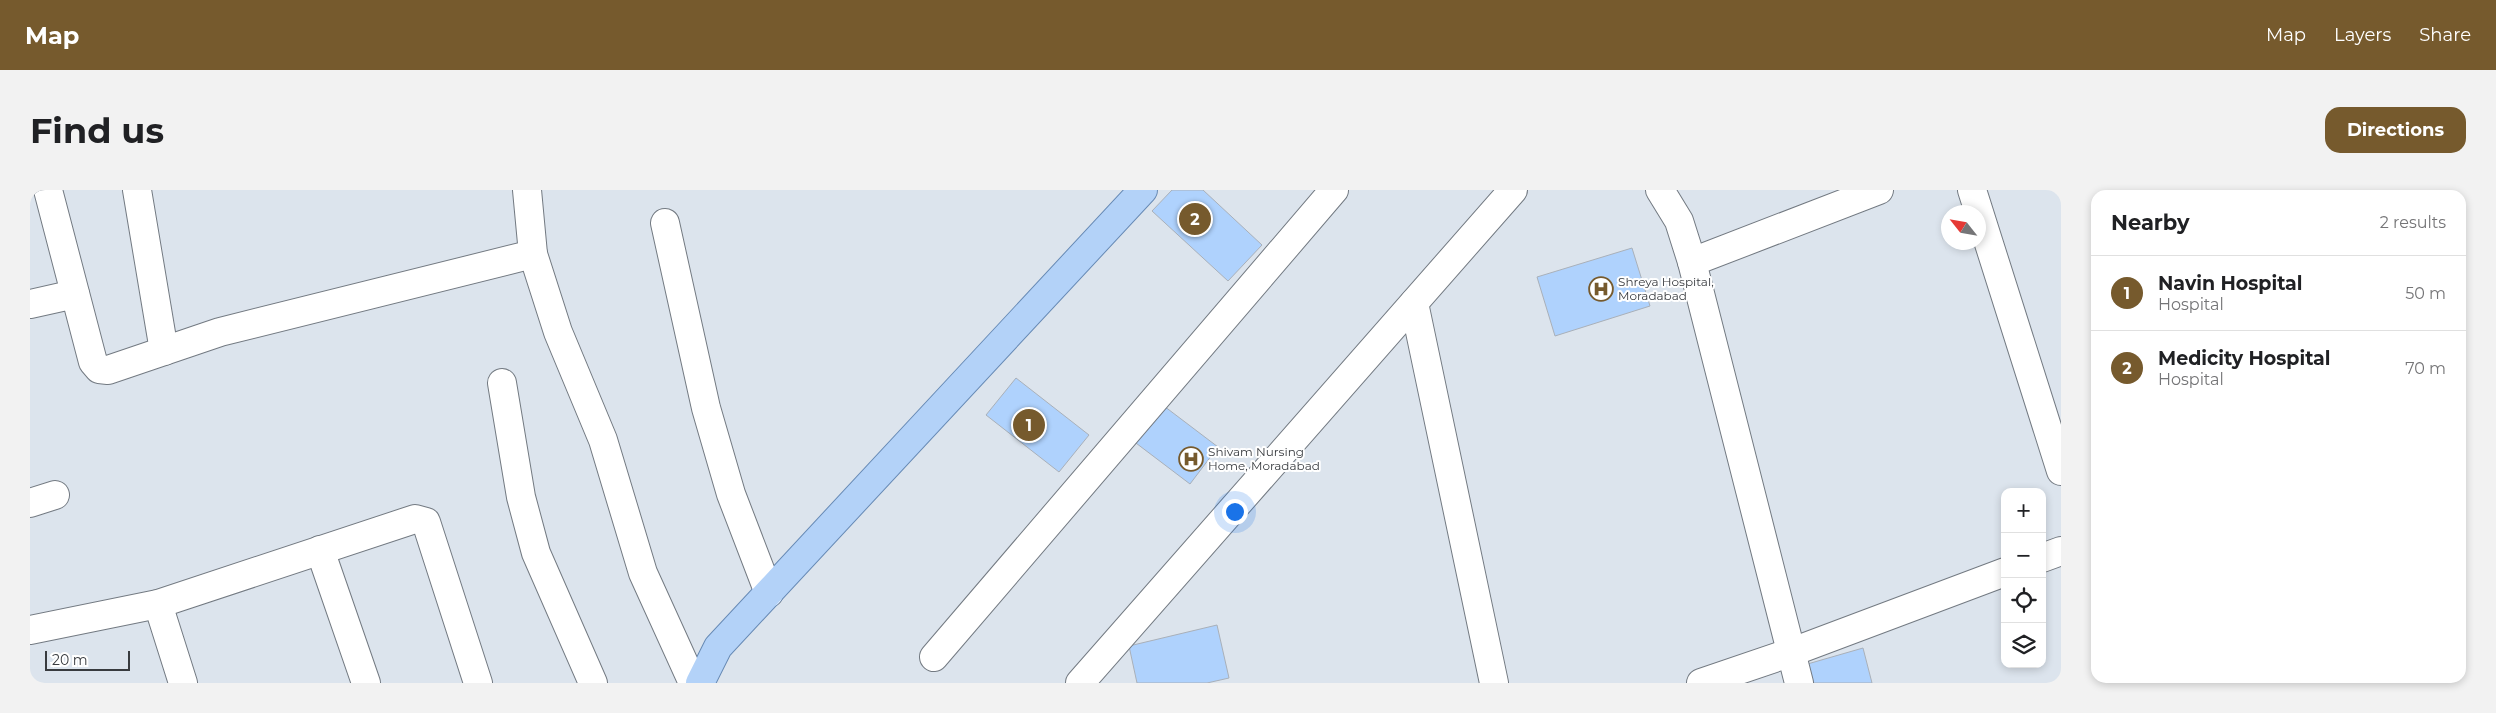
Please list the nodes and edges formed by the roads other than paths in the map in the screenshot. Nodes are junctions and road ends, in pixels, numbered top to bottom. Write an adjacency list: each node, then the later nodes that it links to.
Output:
1 (48, 190): 13 (street)
2 (137, 190): 16 (street)
3 (527, 190): 11 (street)
4 (1143, 190): 23 (main road)
5 (1334, 190): 27 (street)
6 (1513, 190): 14 (street)
7 (1660, 190): 12 (street)
8 (1879, 190): 12 (street)
9 (1972, 190): 18 (street)
10 (665, 223): 23 (street)
11 (533, 254): 16 (street); 32 (street)
12 (1692, 262): 26 (street)
13 (75, 294): 15 (street); 16 (street)
14 (1414, 303): 34 (street); 35 (street)
15 (30, 304)
16 (164, 351)
17 (502, 383): 31 (street)
18 (2061, 471)
19 (320, 550): 24 (street); 29 (street); 30 (street)
20 (2061, 551): 21 (street)
21 (2046, 557)
22 (2001, 574): 26 (street)
23 (769, 593): 33 (main road)
24 (158, 604): 25 (street); 28 (street)
25 (30, 630)
26 (1792, 652): 36 (street); 37 (street)
27 (934, 657)
28 (182, 683)
29 (366, 683)
30 (478, 683)
31 (594, 683)
32 (694, 683)
33 (700, 683)
34 (1080, 683)
35 (1494, 683)
36 (1701, 683)
37 (1800, 683)

